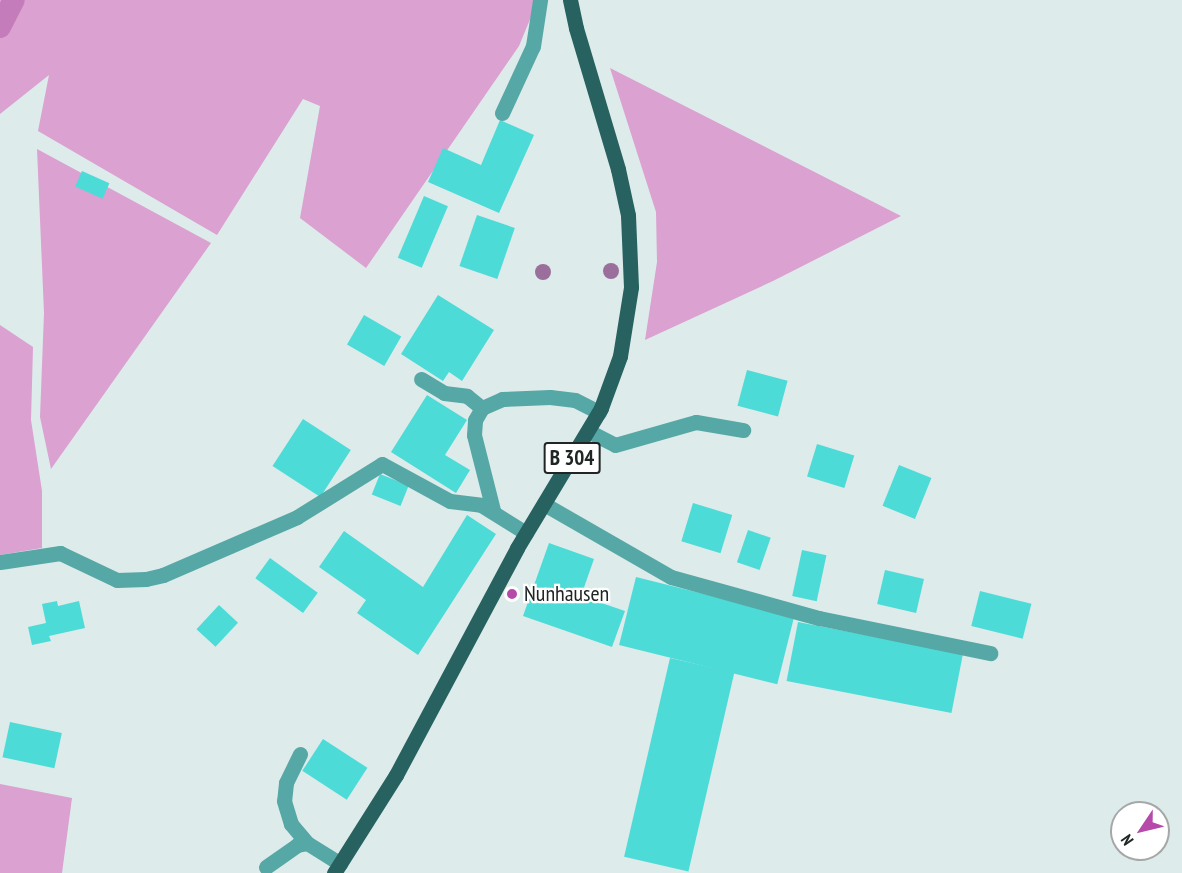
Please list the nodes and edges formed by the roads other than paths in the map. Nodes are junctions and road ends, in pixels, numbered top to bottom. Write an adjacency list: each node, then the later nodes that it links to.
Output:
1 (540, 0): 3 (street)
2 (570, 0): 6 (main road, B 304)
3 (502, 113)
4 (421, 379): 5 (street)
5 (482, 408): 6 (street); 10 (street)
6 (599, 412): 8 (main road, B 304)
7 (743, 430): 8 (street)
8 (588, 431): 9 (main road, B 304)
9 (544, 504): 11 (main road, B 304); 13 (street)
10 (493, 510): 11 (street); 12 (street)
11 (526, 533): 17 (main road, B 304)
12 (0, 562)
13 (990, 653)
14 (300, 754): 15 (street)
15 (307, 843): 16 (street); 17 (street)
16 (266, 867)
17 (337, 868)

